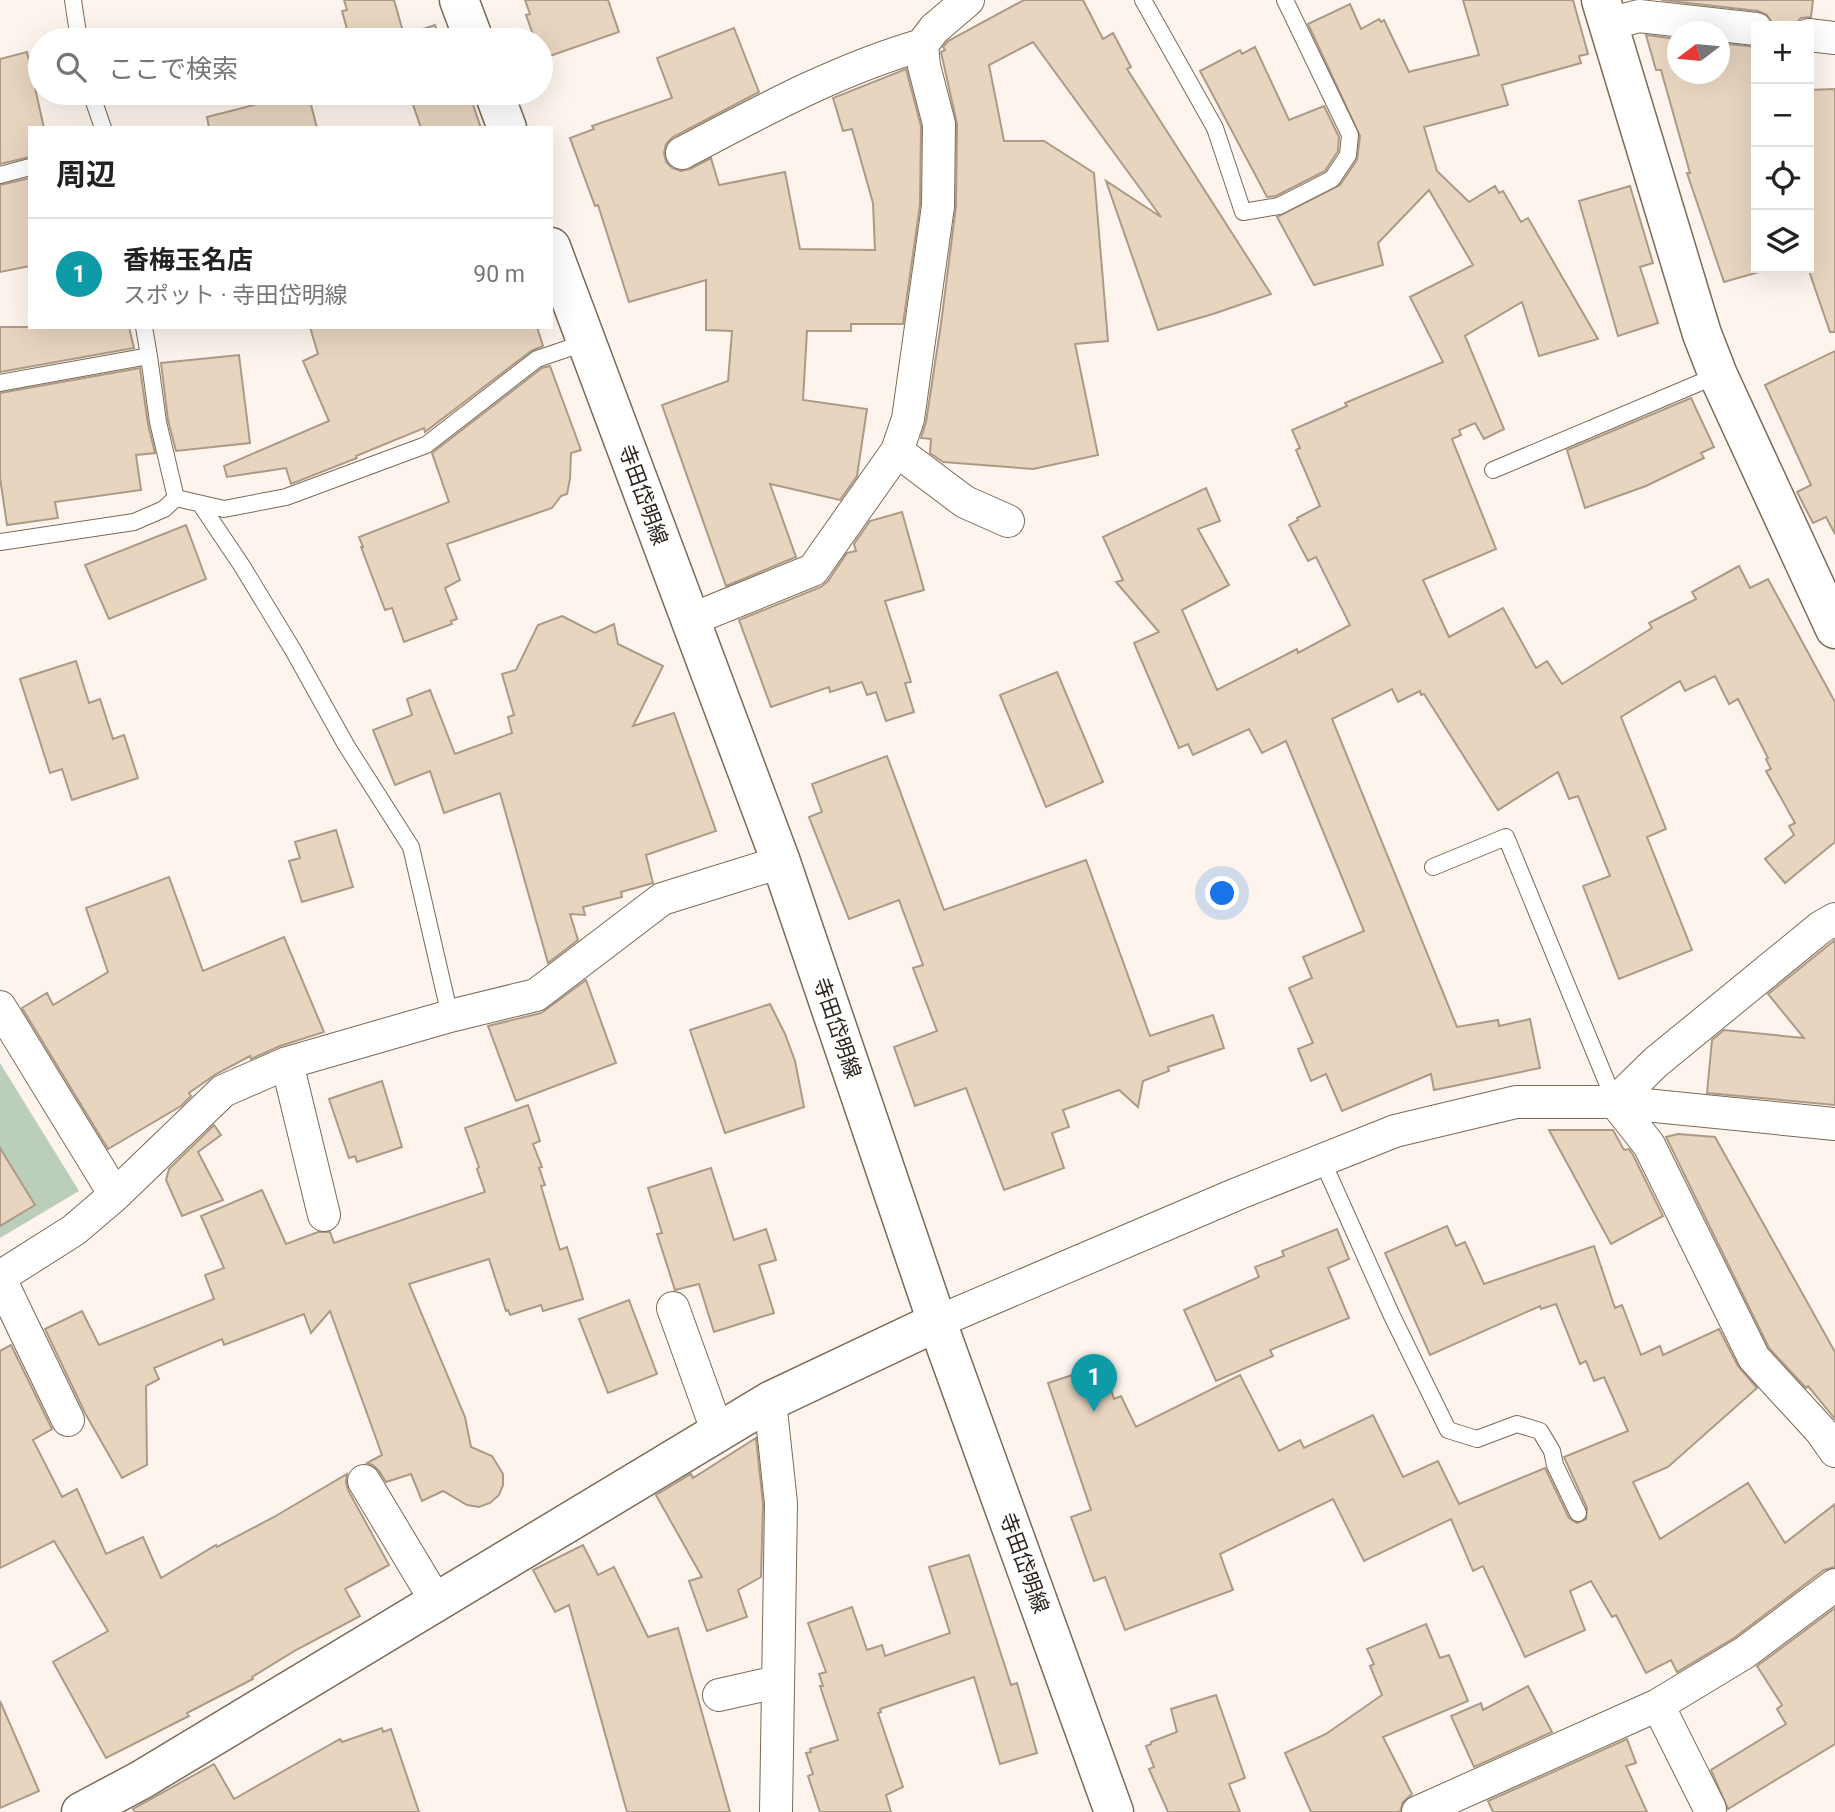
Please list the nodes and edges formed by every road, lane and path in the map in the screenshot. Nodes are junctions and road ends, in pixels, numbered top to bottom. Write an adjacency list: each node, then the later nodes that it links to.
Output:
1 (73, 0): 7 (lane)
2 (459, 0): 8 (main road)
3 (968, 0): 12 (street)
4 (1143, 0): 5 (lane)
5 (1284, 0)
6 (1605, 12): 9 (street); 24 (main road)
7 (77, 28)
8 (470, 28)
9 (1751, 28)
10 (1814, 36): 11 (street)
11 (1835, 38)
12 (922, 45): 17 (street); 26 (street)
13 (95, 105): 15 (lane)
14 (498, 105): 16 (main road)
15 (102, 126)
16 (506, 126)
17 (682, 153)
18 (28, 168): 19 (lane)
19 (0, 175)
20 (553, 252): 22 (main road, 寺田岱明線)
21 (144, 329): 23 (lane)
22 (587, 342): 29 (lane); 32 (main road, 寺田岱明線)
23 (149, 356): 25 (lane); 28 (lane)
24 (1718, 374): 27 (lane); 33 (main road)
25 (0, 383)
26 (897, 451): 30 (street); 32 (street)
27 (1493, 470)
28 (176, 498): 29 (lane); 31 (lane)
29 (201, 505): 38 (lane)
30 (1008, 521)
31 (0, 542)
32 (690, 620): 34 (main road, 寺田岱明線)
33 (1835, 629)
34 (781, 862): 38 (street); 47 (main road, 寺田岱明線)
35 (1433, 867): 40 (lane)
36 (1835, 919): 40 (street)
37 (0, 1007): 43 (street)
38 (450, 1016): 39 (street)
39 (287, 1063): 43 (street); 44 (street)
40 (1615, 1102): 41 (street); 42 (street); 51 (street)
41 (1835, 1125)
42 (1321, 1160): 47 (street); 53 (lane)
43 (116, 1195): 45 (street)
44 (324, 1215)
45 (0, 1278): 49 (street)
46 (673, 1308): 50 (street)
47 (937, 1322): 48 (main road); 62 (main road, 寺田岱明線)
48 (770, 1401): 50 (main road); 56 (street)
49 (68, 1420)
50 (718, 1433): 55 (main road)
51 (1830, 1434)
52 (364, 1481): 55 (street)
53 (1578, 1513)
54 (1835, 1585): 58 (street)
55 (436, 1601): 60 (main road)
56 (777, 1682): 57 (street); 61 (street)
57 (719, 1695)
58 (1658, 1705): 59 (street); 63 (street)
59 (1710, 1809)
60 (81, 1812)
61 (776, 1812)
62 (1114, 1812)
63 (1418, 1812)

